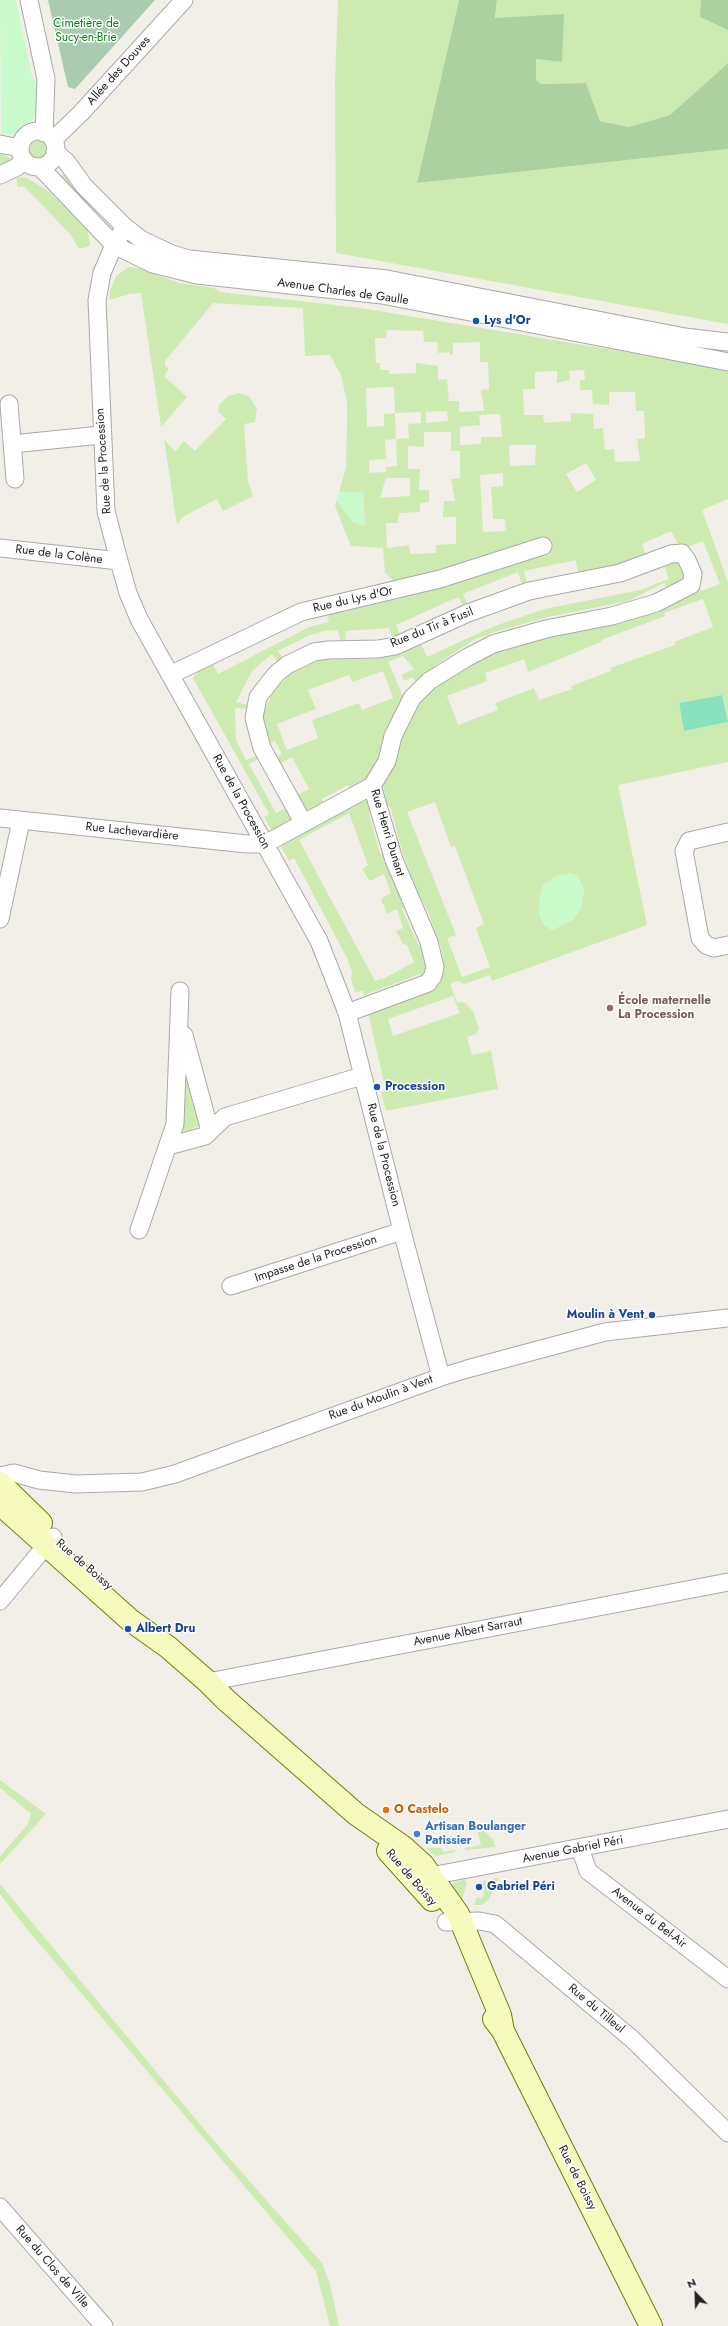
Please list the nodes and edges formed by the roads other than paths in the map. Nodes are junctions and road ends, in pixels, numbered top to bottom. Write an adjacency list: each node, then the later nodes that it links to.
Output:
1 (29, 0): 3 (street)
2 (184, 0): 3 (street, Allée des Douves)
3 (50, 141): 5 (street); 6 (street); 8 (street, Avenue Charles de Gaulle)
4 (0, 144): 5 (street)
5 (22, 154): 6 (street); 7 (street)
6 (40, 167): 9 (street, Avenue Charles de Gaulle)
7 (0, 175)
8 (125, 227): 9 (street, Rue de la Procession); 10 (street, Avenue Charles de Gaulle)
9 (114, 244): 11 (street, Avenue Charles de Gaulle); 13 (street, Rue de la Procession)
10 (728, 342)
11 (728, 362)
12 (9, 404): 14 (street)
13 (101, 435): 14 (street); 19 (street, Rue de la Procession)
14 (12, 444): 15 (street)
15 (15, 479)
16 (543, 546): 20 (street, Rue du Lys d'Or)
17 (0, 548): 19 (street, Rue de la Colène)
18 (682, 553): 21 (street, Rue Henri Dunant); 24 (street, Rue du Tir à Fusil)
19 (119, 561): 20 (street, Rue de la Procession)
20 (170, 675): 26 (street, Rue de la Procession)
21 (372, 786): 24 (street); 30 (street, Rue Henri Dunant)
22 (0, 818): 23 (street, Rue Lachevardière)
23 (21, 821): 26 (street, Rue Lachevardière); 27 (street)
24 (304, 822): 26 (street)
25 (728, 832): 28 (street)
26 (264, 844): 30 (street, Rue de la Procession)
27 (0, 919)
28 (728, 944)
29 (180, 991): 31 (street)
30 (347, 1013): 32 (street, Rue de la Procession)
31 (179, 1018): 33 (street); 34 (street)
32 (362, 1076): 33 (street); 36 (street, Rue de la Procession)
33 (210, 1131): 34 (street)
34 (168, 1146): 35 (street)
35 (139, 1230)
36 (402, 1231): 37 (street, Impasse de la Procession); 39 (street, Rue de la Procession)
37 (231, 1286)
38 (728, 1318): 39 (street, Rue du Moulin à Vent)
39 (441, 1376): 41 (street, Rue du Moulin à Vent)
40 (0, 1476): 41 (street, Rue du Moulin à Vent)
41 (39, 1480): 42 (street)
42 (5, 1498): 43 (street, Rue de Boissy)
43 (49, 1541): 45 (street); 46 (street, Rue de Boissy)
44 (728, 1582): 46 (street, Avenue Albert Sarraut)
45 (0, 1601)
46 (208, 1682): 49 (street, Rue de Boissy)
47 (728, 1819): 48 (street, Avenue Gabriel Péri)
48 (580, 1848): 49 (street, Avenue Gabriel Péri); 51 (street, Avenue du Bel-Air)
49 (425, 1880): 50 (street, Rue de Boissy)
50 (453, 1921): 52 (street, Rue du Tilleul); 55 (street, Rue de Boissy)
51 (728, 1979)
52 (728, 2133)
53 (0, 2207): 54 (street, Rue du Clos de Ville)
54 (104, 2326)
55 (651, 2326)

